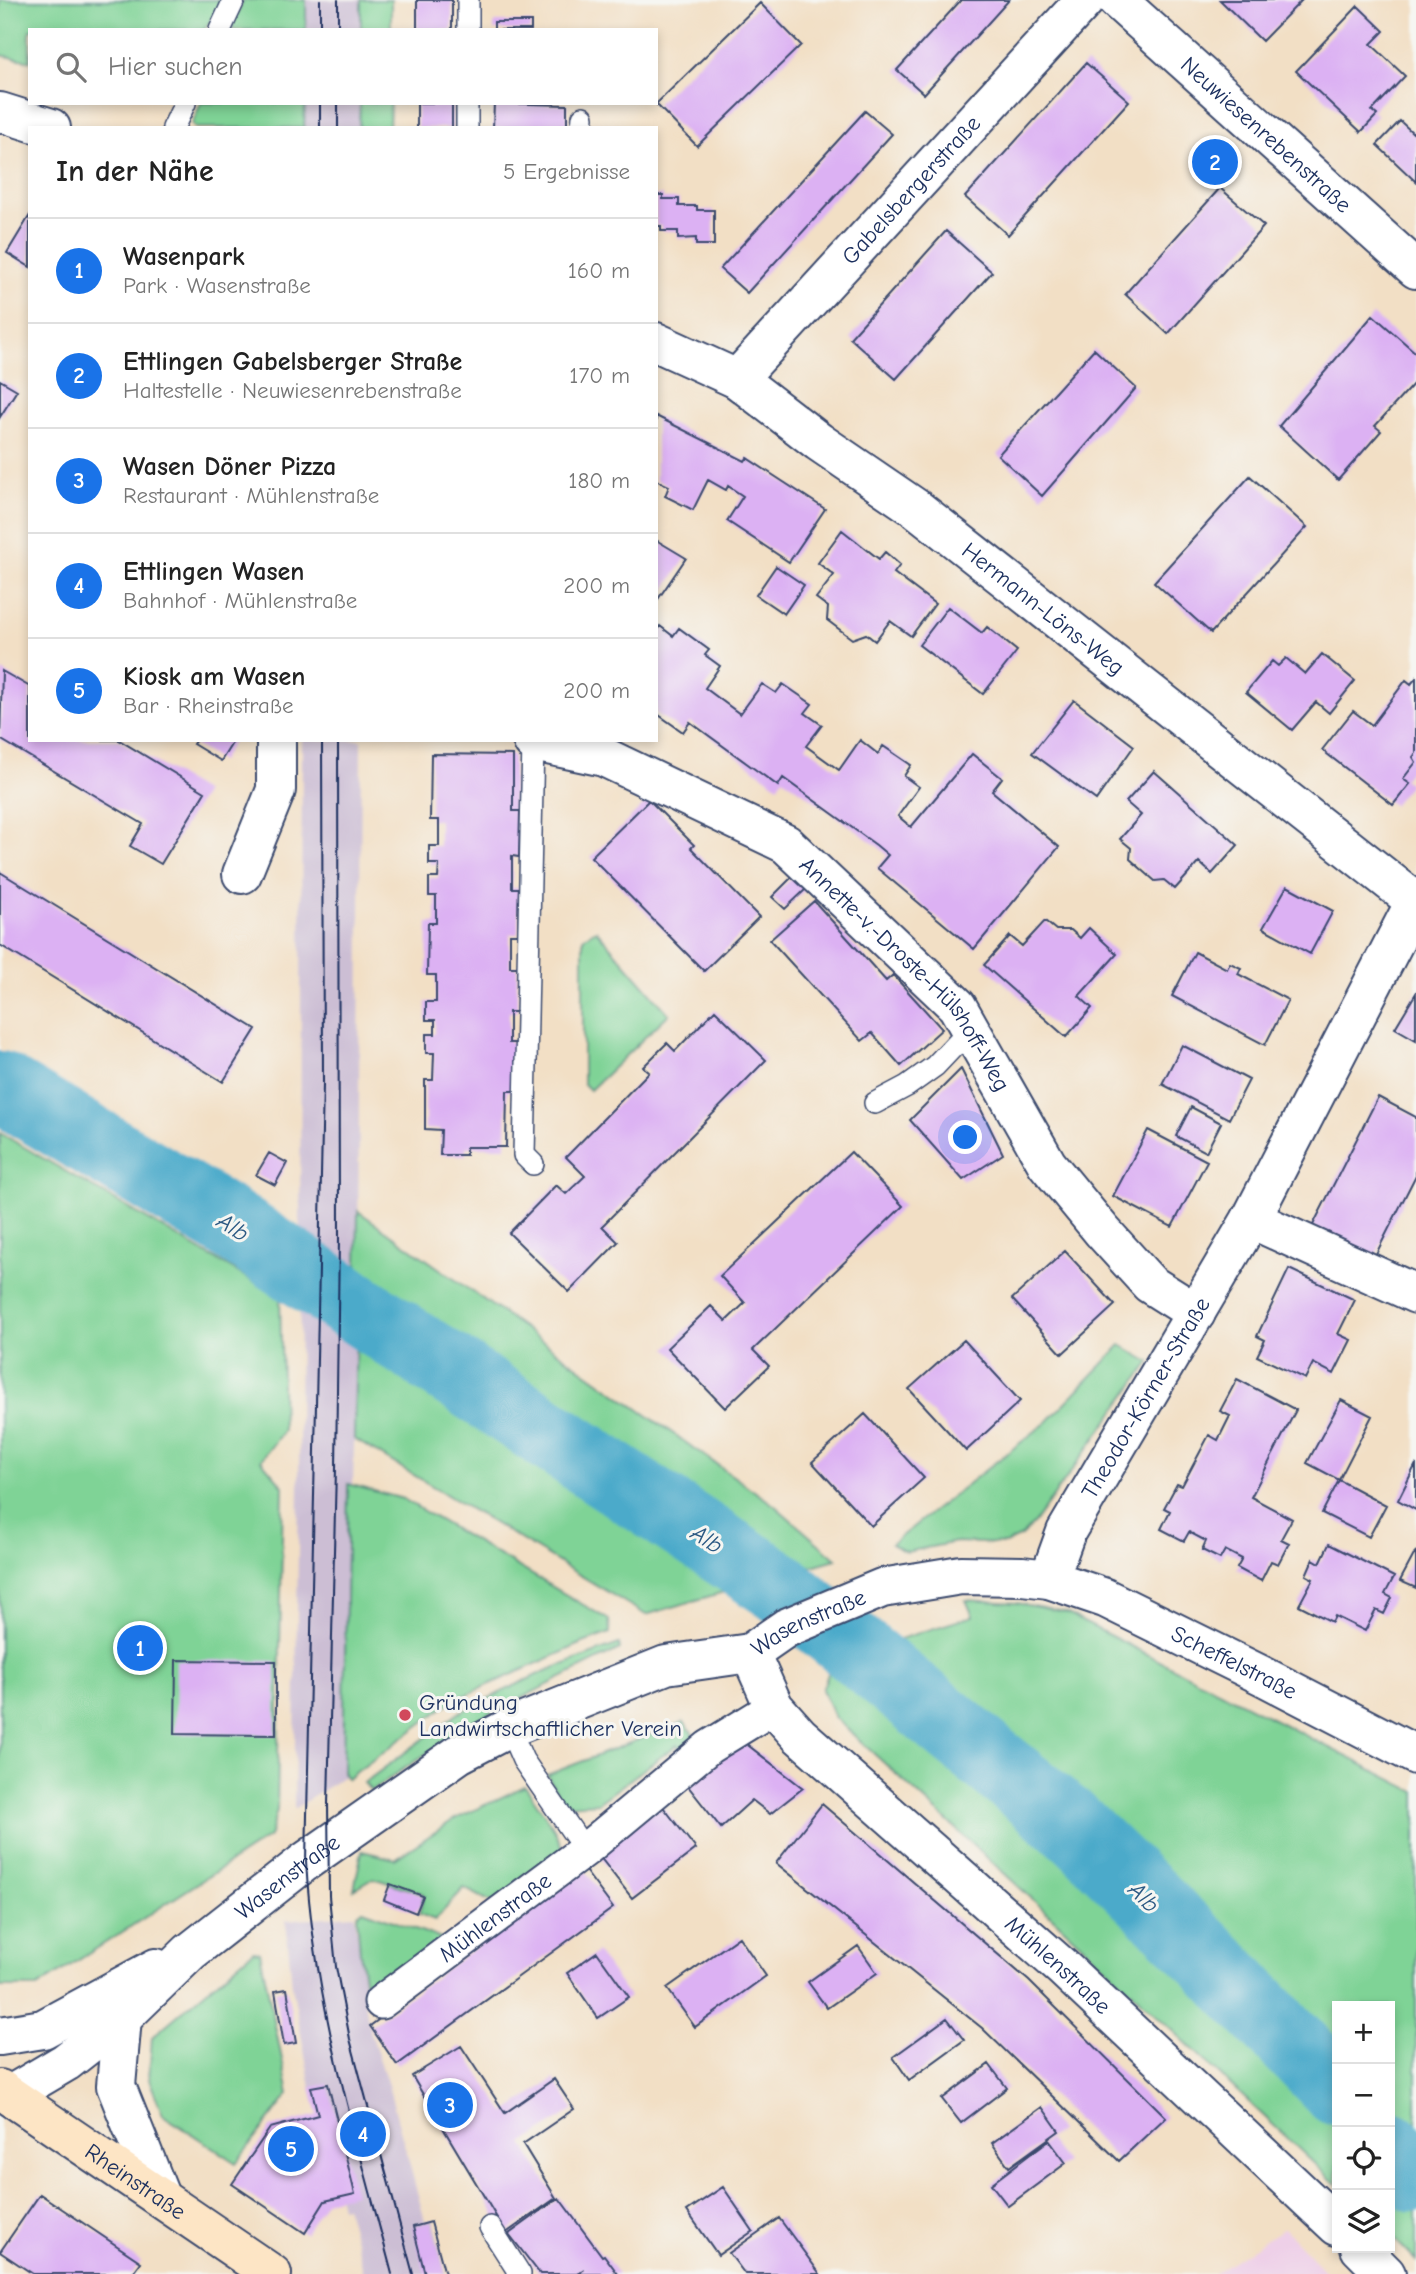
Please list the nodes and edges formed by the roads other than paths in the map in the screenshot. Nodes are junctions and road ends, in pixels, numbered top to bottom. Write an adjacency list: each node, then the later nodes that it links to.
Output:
1 (234, 0): 5 (lane)
2 (468, 0): 6 (lane)
3 (1085, 0): 15 (street, Gabelsbergerstraße)
4 (1117, 0): 13 (street, Neuwiesenrebenstraße)
5 (221, 28)
6 (467, 28)
7 (184, 105): 11 (lane)
8 (467, 105): 12 (lane)
9 (0, 112): 10 (street)
10 (45, 126)
11 (174, 126)
12 (467, 126)
13 (1416, 269)
14 (658, 343): 15 (street, Hermann-Löns-Weg)
15 (737, 379): 20 (street, Hermann-Löns-Weg)
16 (276, 742): 19 (street)
17 (526, 742): 23 (lane, Annette-v.-Droste-Hülshoff-Weg)
18 (531, 742): 21 (street, Annette-v.-Droste-Hülshoff-Weg)
19 (242, 874)
20 (1416, 901): 24 (street, Theodor-Körner-Straße)
21 (970, 1029): 22 (lane); 26 (street, Annette-v.-Droste-Hülshoff-Weg)
22 (875, 1103)
23 (533, 1164)
24 (1251, 1219): 25 (street); 26 (street, Theodor-Körner-Straße)
25 (1416, 1294)
26 (1196, 1313): 27 (street, Theodor-Körner-Straße)
27 (1049, 1579): 28 (street, Wasenstraße); 31 (street, Scheffelstraße)
28 (750, 1653): 29 (street, Mühlenstraße); 30 (street, Wasenstraße)
29 (774, 1707): 32 (street, Mühlenstraße); 39 (street, Mühlenstraße)
30 (509, 1728): 32 (lane); 33 (street, Wasenstraße)
31 (1416, 1755)
32 (585, 1850): 34 (street, Mühlenstraße)
33 (190, 1951): 35 (street, Wasenstraße); 36 (street, Wasenstraße)
34 (381, 2002)
35 (122, 2018): 37 (street, Wasenstraße); 38 (street)
36 (0, 2036)
37 (5, 2092): 38 (main road, Rheinstraße)
38 (160, 2196): 42 (main road, Rheinstraße)
39 (1332, 2221)
40 (489, 2227): 43 (lane)
41 (1365, 2253): 44 (street)
42 (272, 2274)
43 (520, 2274)
44 (1386, 2274)

